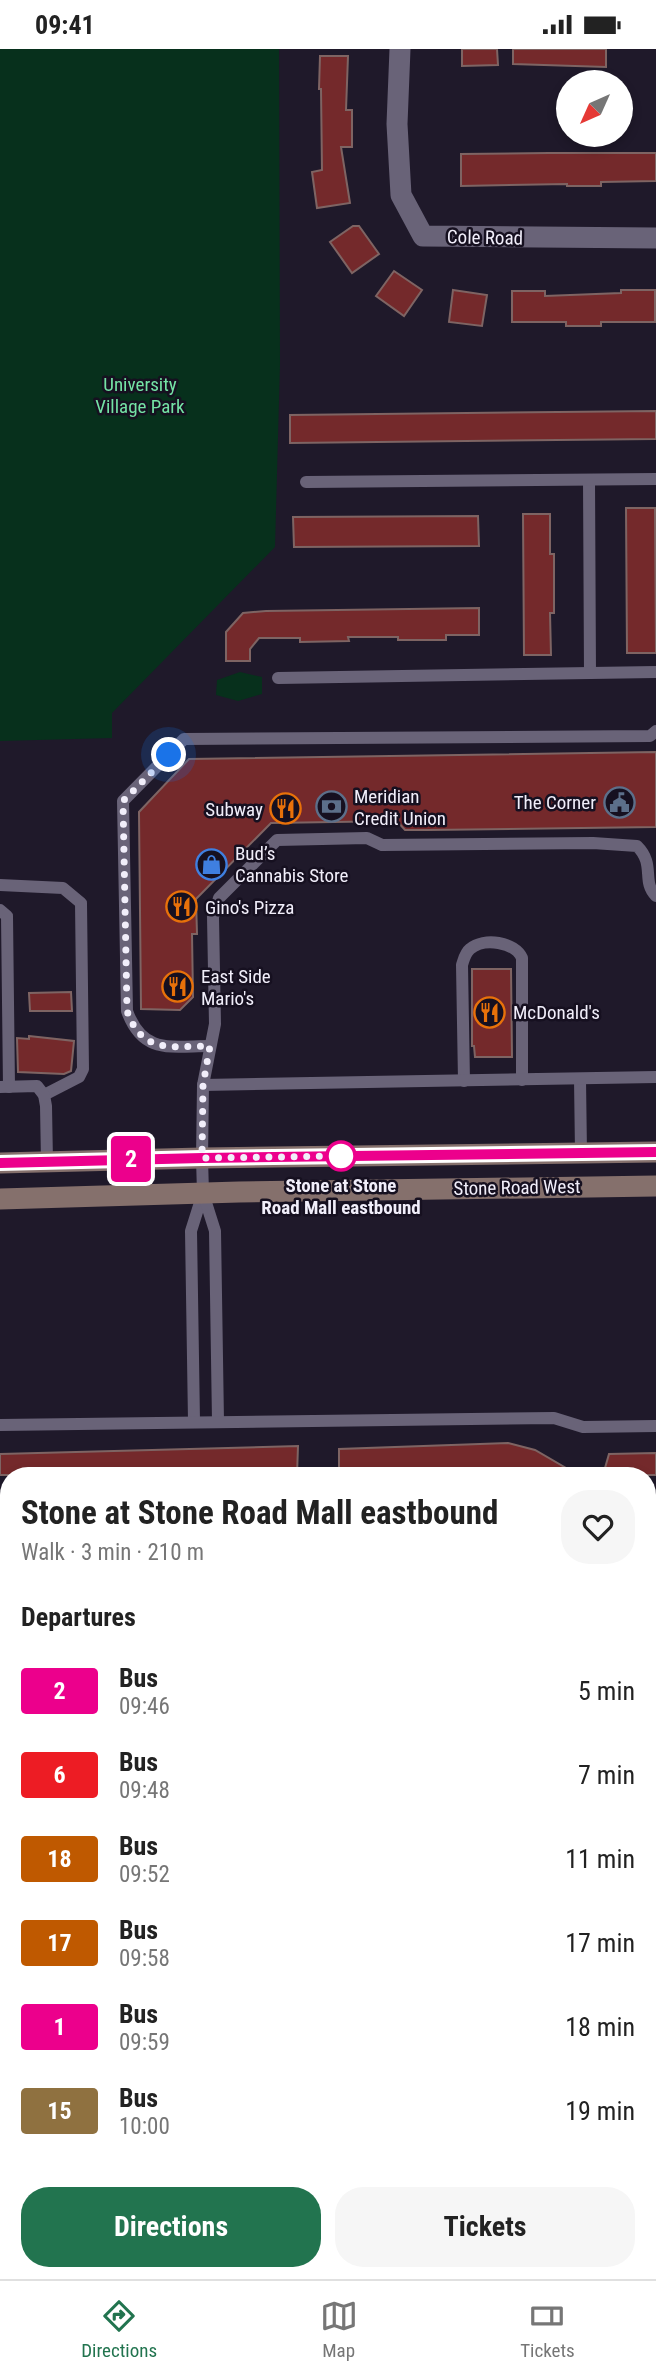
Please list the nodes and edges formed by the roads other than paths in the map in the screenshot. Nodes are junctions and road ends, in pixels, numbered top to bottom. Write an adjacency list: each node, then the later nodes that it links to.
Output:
1 (400, 49): 2 (street, Cole Road)
2 (656, 238)
3 (656, 479): 4 (lane)
4 (589, 480): 5 (lane); 7 (lane)
5 (306, 482)
6 (656, 672): 7 (lane)
7 (590, 673): 8 (lane)
8 (278, 678)
9 (656, 731): 13 (lane)
10 (0, 885): 20 (lane)
11 (656, 896): 13 (lane)
12 (0, 911): 19 (lane)
13 (210, 1046): 18 (lane)
14 (656, 1077): 15 (lane)
15 (580, 1079): 16 (lane); 22 (lane)
16 (522, 1080): 17 (lane); 17 (lane)
17 (464, 1081): 18 (lane)
18 (203, 1085): 23 (lane)
19 (5, 1087): 20 (lane)
20 (44, 1095): 24 (lane)
21 (656, 1152): 22 (main road, Stone Road West)
22 (581, 1153): 23 (main road, Stone Road West); 27 (main road)
23 (202, 1158): 24 (main road, Stone Road West); 28 (lane)
24 (47, 1162): 25 (main road, Stone Road West)
25 (0, 1163)
26 (656, 1186): 27 (main road, Stone Road West)
27 (547, 1187): 28 (main road, Stone Road West)
28 (203, 1193): 29 (main road, Stone Road West); 30 (lane); 31 (lane)
29 (0, 1199)
30 (194, 1421): 31 (lane); 32 (lane)
31 (218, 1421): 33 (lane)
32 (0, 1425)
33 (656, 1426)

